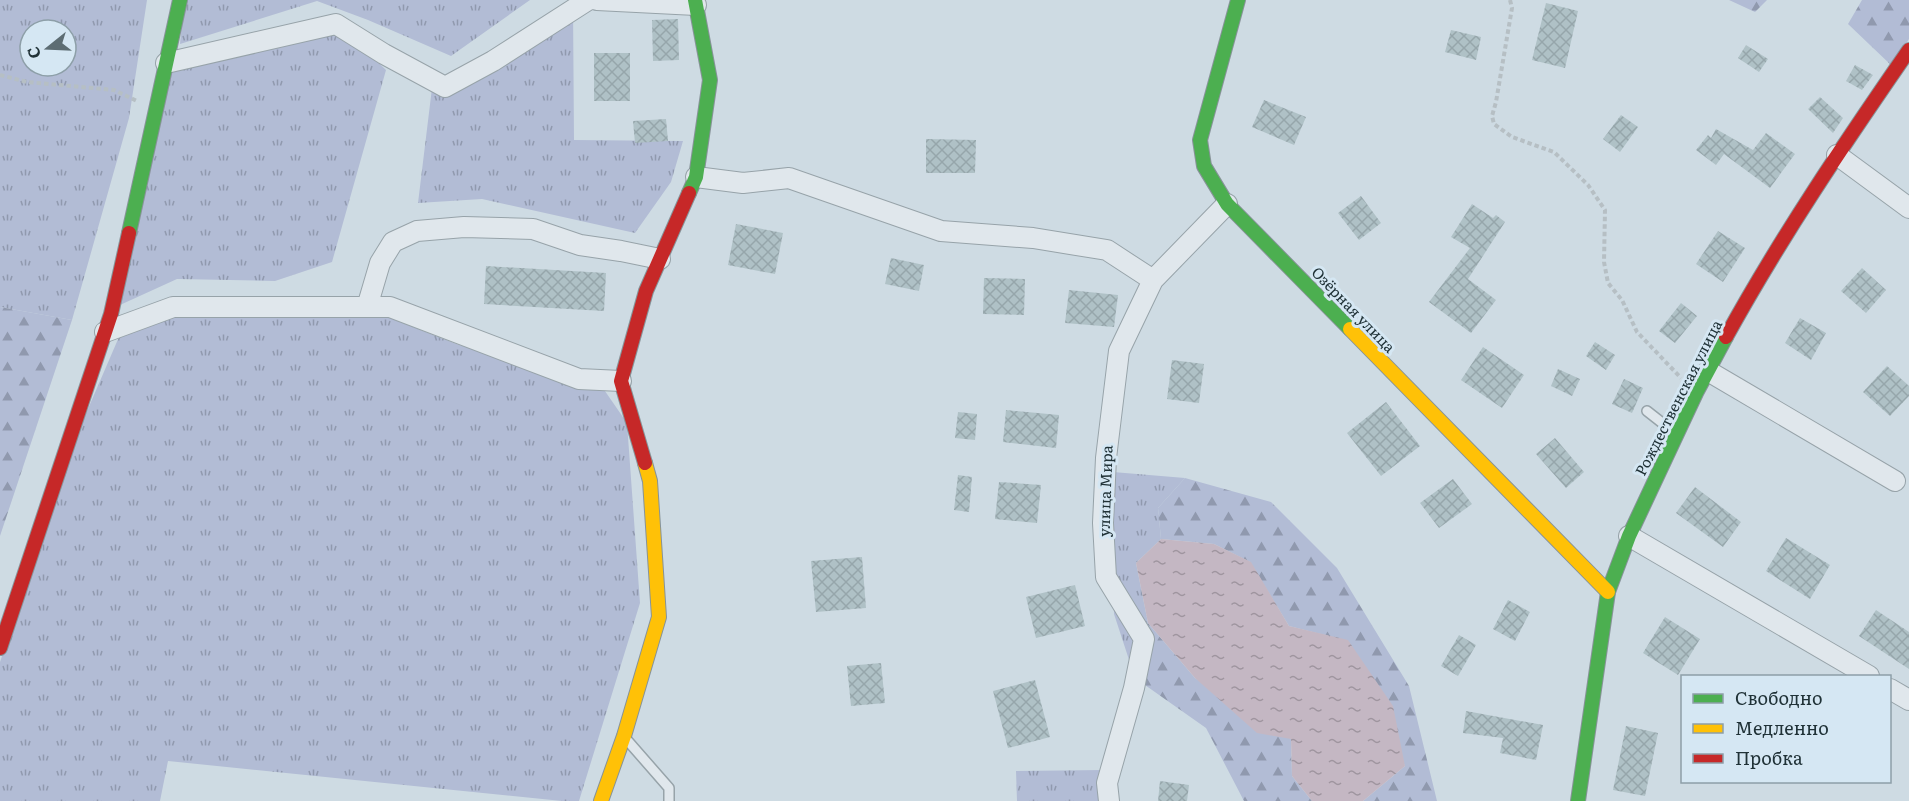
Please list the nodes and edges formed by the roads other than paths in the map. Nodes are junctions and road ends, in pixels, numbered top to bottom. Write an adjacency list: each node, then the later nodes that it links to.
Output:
1 (180, 0): 7 (street)
2 (588, 0): 7 (street)
3 (597, 0): 5 (street)
4 (1238, 0): 10 (street, Озёрная улица)
5 (696, 2): 9 (street)
6 (1909, 50): 8 (street, Рождественская улица)
7 (166, 63): 15 (street)
8 (1837, 155): 11 (street); 16 (street, Рождественская улица)
9 (696, 177): 12 (street); 13 (street)
10 (1227, 204): 13 (street, улица Мира); 22 (street, Озёрная улица)
11 (1909, 208)
12 (660, 259): 14 (street); 17 (street)
13 (1153, 280): 30 (street, улица Мира)
14 (367, 307): 15 (street); 17 (street)
15 (105, 332): 23 (street)
16 (1708, 371): 19 (street, Рождественская улица); 20 (street)
17 (621, 381): 27 (street)
18 (1647, 411): 19 (lane)
19 (1677, 434): 21 (street, Рождественская улица)
20 (1895, 481)
21 (1629, 536): 22 (street, Рождественская улица); 24 (street)
22 (1608, 592): 31 (street, Рождественская улица)
23 (0, 648)
24 (1867, 675)
25 (1891, 690): 26 (street)
26 (1909, 700)
27 (624, 736): 28 (street); 29 (lane)
28 (601, 801)
29 (669, 801)
30 (1109, 801)
31 (1578, 801)

